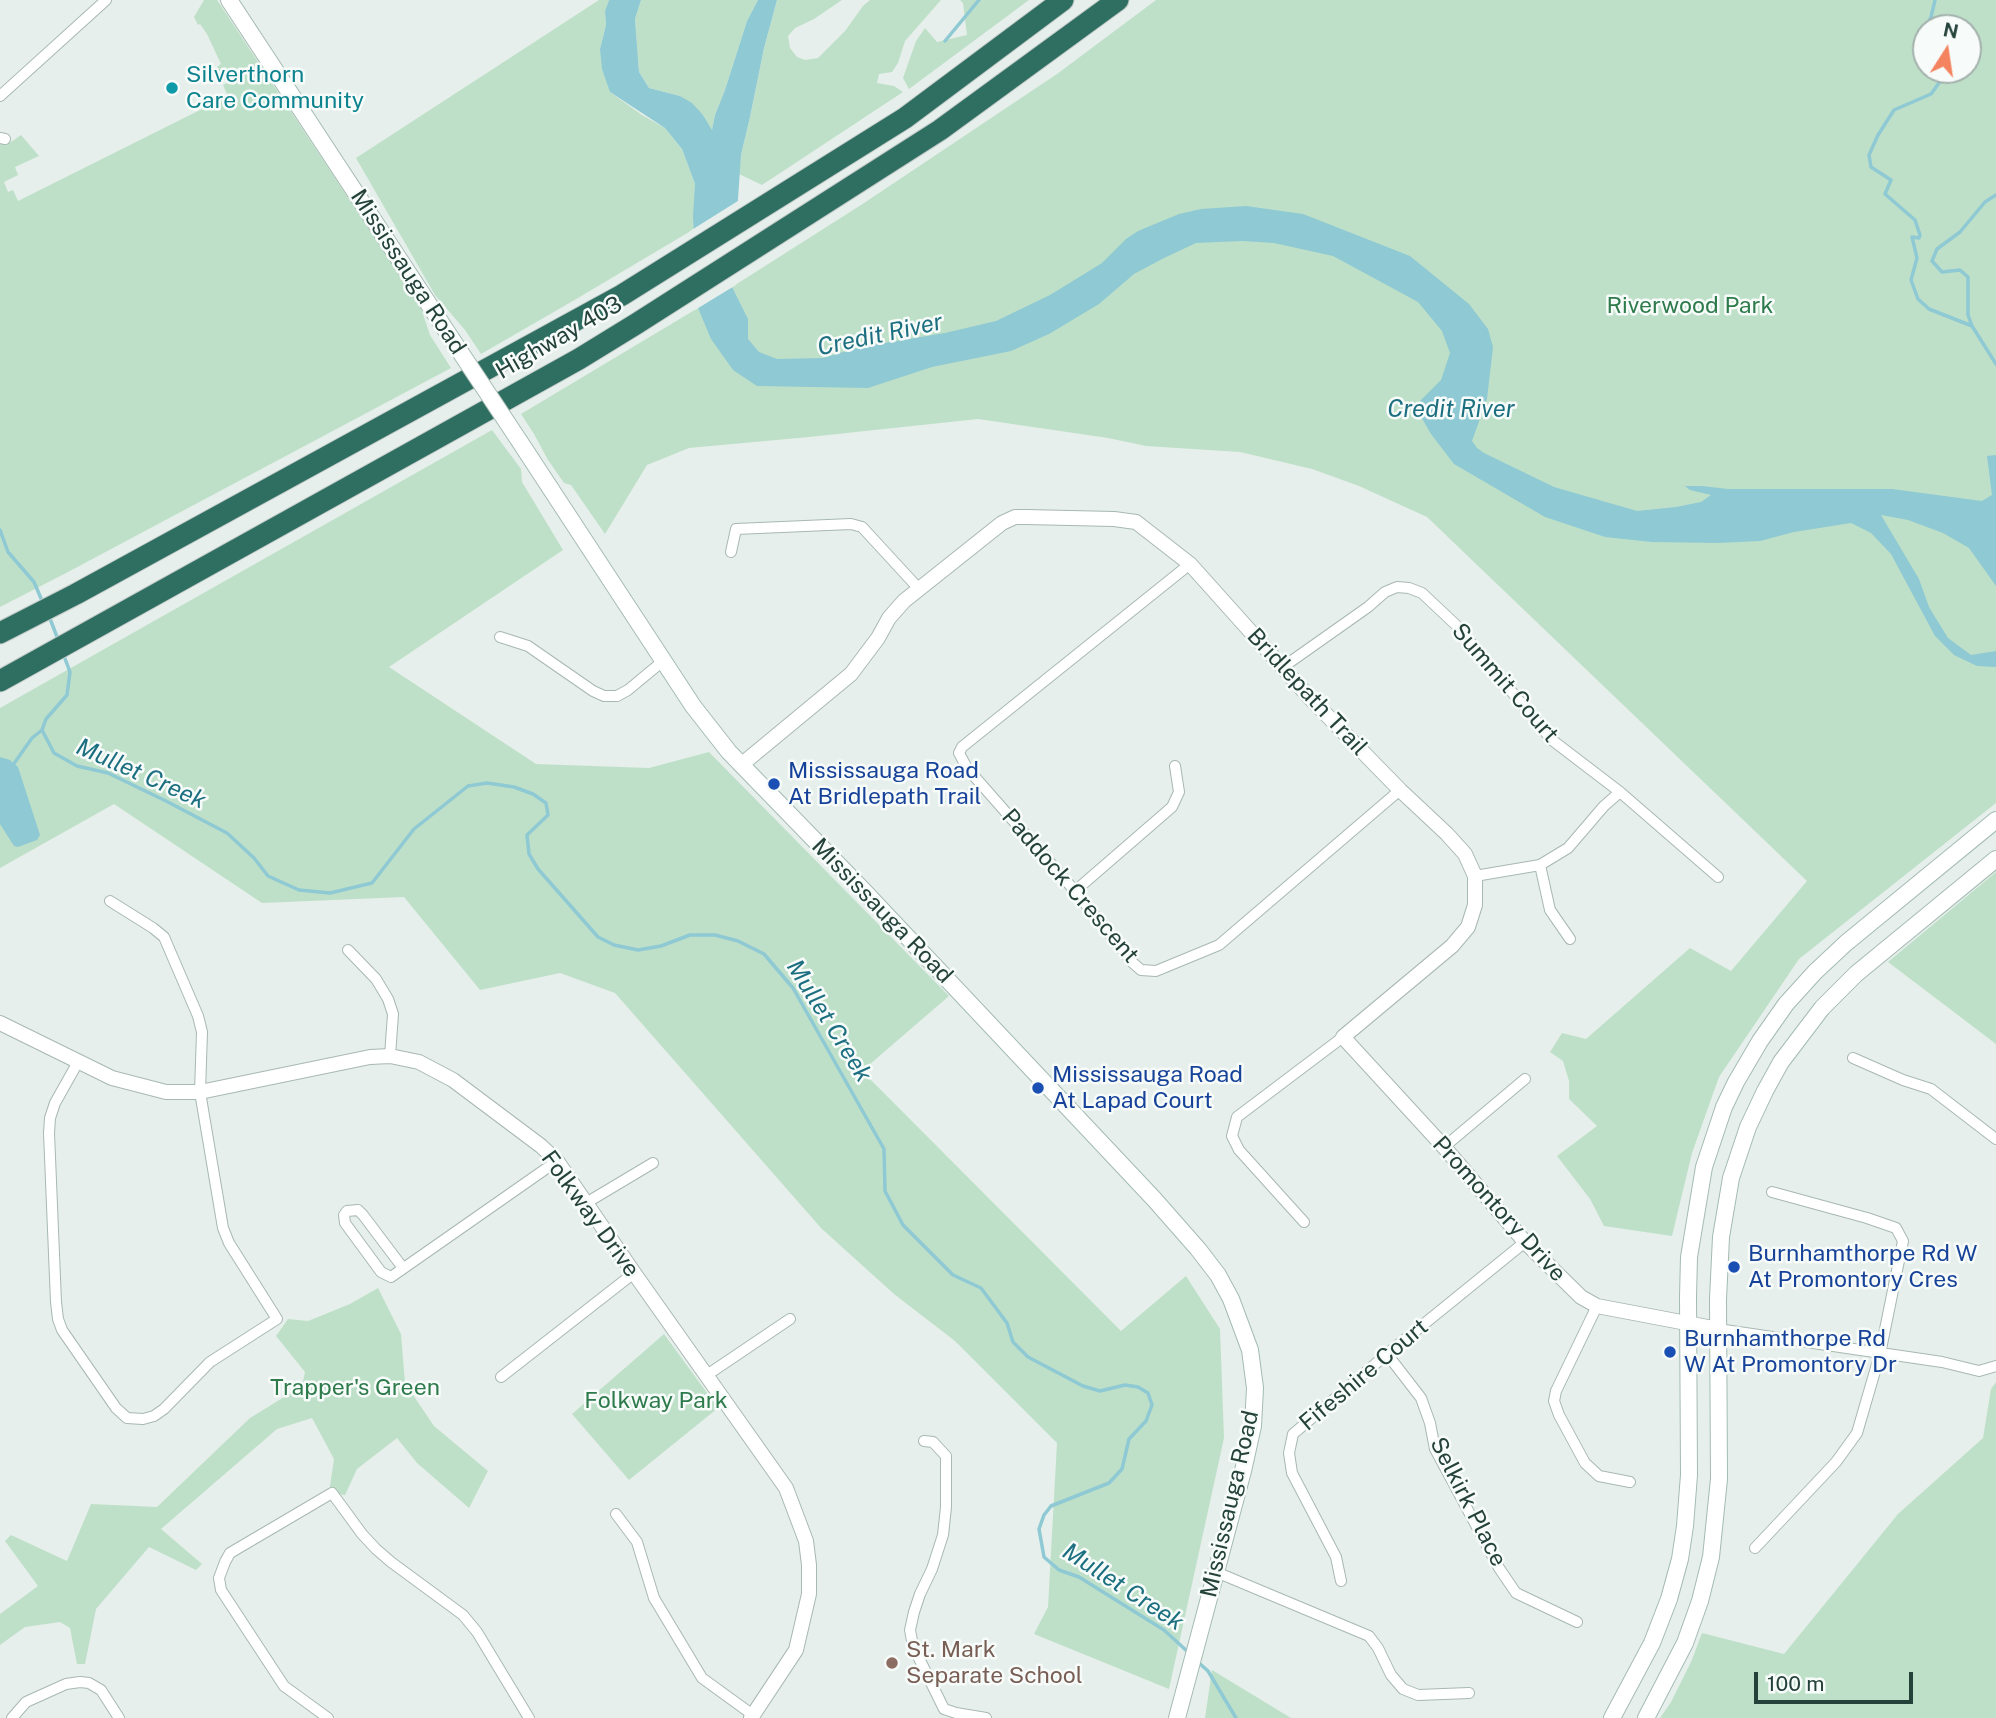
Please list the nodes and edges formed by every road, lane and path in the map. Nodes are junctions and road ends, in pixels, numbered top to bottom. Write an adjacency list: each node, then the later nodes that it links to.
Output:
1 (106, 0): 5 (street)
2 (229, 0): 11 (main road, Mississauga Road, bridge)
3 (1063, 0): 9 (highway, Highway 403)
4 (1118, 0): 13 (highway, Highway 403)
5 (0, 96)
6 (731, 552): 8 (street)
7 (1190, 564): 8 (street, Bridlepath Trail); 12 (street, Bridlepath Trail); 23 (street, Paddock Crescent)
8 (920, 590): 14 (street, Bridlepath Trail)
9 (9, 628)
10 (500, 637): 11 (street)
11 (663, 661): 14 (main road, Mississauga Road)
12 (1283, 667): 16 (street, Bridlepath Trail); 17 (street, Summit Court)
13 (0, 681)
14 (741, 765): 57 (main road, Mississauga Road)
15 (1175, 766): 23 (street)
16 (1400, 790): 21 (street, Bridlepath Trail); 23 (street, Paddock Crescent)
17 (1620, 792): 20 (street); 22 (street, Summit Court)
18 (1996, 820): 46 (main road)
19 (1996, 859): 47 (main road)
20 (1539, 865): 21 (street); 25 (street)
21 (1475, 876): 28 (street)
22 (1718, 877)
23 (1074, 891)
24 (110, 901): 33 (street)
25 (1570, 939)
26 (348, 950): 29 (street)
27 (0, 1023): 31 (street, Folkway Drive)
28 (1343, 1037): 35 (street, Promontory Drive); 40 (street)
29 (390, 1055): 33 (street, Folkway Drive); 36 (street, Folkway Drive)
30 (1853, 1058): 34 (street)
31 (78, 1062): 33 (street, Folkway Drive); 33 (street)
32 (1525, 1079): 35 (street)
33 (200, 1092)
34 (1996, 1139)
35 (1444, 1147): 41 (street, Promontory Drive)
36 (557, 1161): 39 (street, Folkway Drive); 42 (street)
37 (653, 1163): 39 (street)
38 (1772, 1192): 49 (street)
39 (586, 1203): 43 (street, Folkway Drive)
40 (1304, 1223)
41 (1525, 1242): 44 (street, Promontory Drive); 48 (street, Fifeshire Court)
42 (403, 1268): 42 (street)
43 (634, 1273): 51 (street, Folkway Drive); 52 (street)
44 (1597, 1306): 46 (street, Promontory Drive); 54 (street)
45 (790, 1319): 51 (street)
46 (1688, 1322): 47 (street, Promontory Drive); 68 (main road)
47 (1718, 1329): 49 (street); 69 (main road)
48 (1387, 1354): 58 (street, Fifeshire Court); 59 (street, Selkirk Place)
49 (1880, 1354): 50 (street); 56 (street)
50 (1996, 1366)
51 (707, 1375): 61 (street, Folkway Drive)
52 (501, 1377)
53 (924, 1441): 66 (street)
54 (1630, 1482)
55 (616, 1514): 61 (street)
56 (1755, 1548)
57 (1216, 1572): 60 (street); 67 (main road, Mississauga Road)
58 (1341, 1581)
59 (1577, 1622)
60 (1469, 1693)
61 (752, 1717)
62 (12, 1718): 63 (street)
63 (120, 1718)
64 (328, 1718): 65 (street)
65 (529, 1718)
66 (986, 1718)
67 (1177, 1718)
68 (1612, 1718)
69 (1646, 1718)

